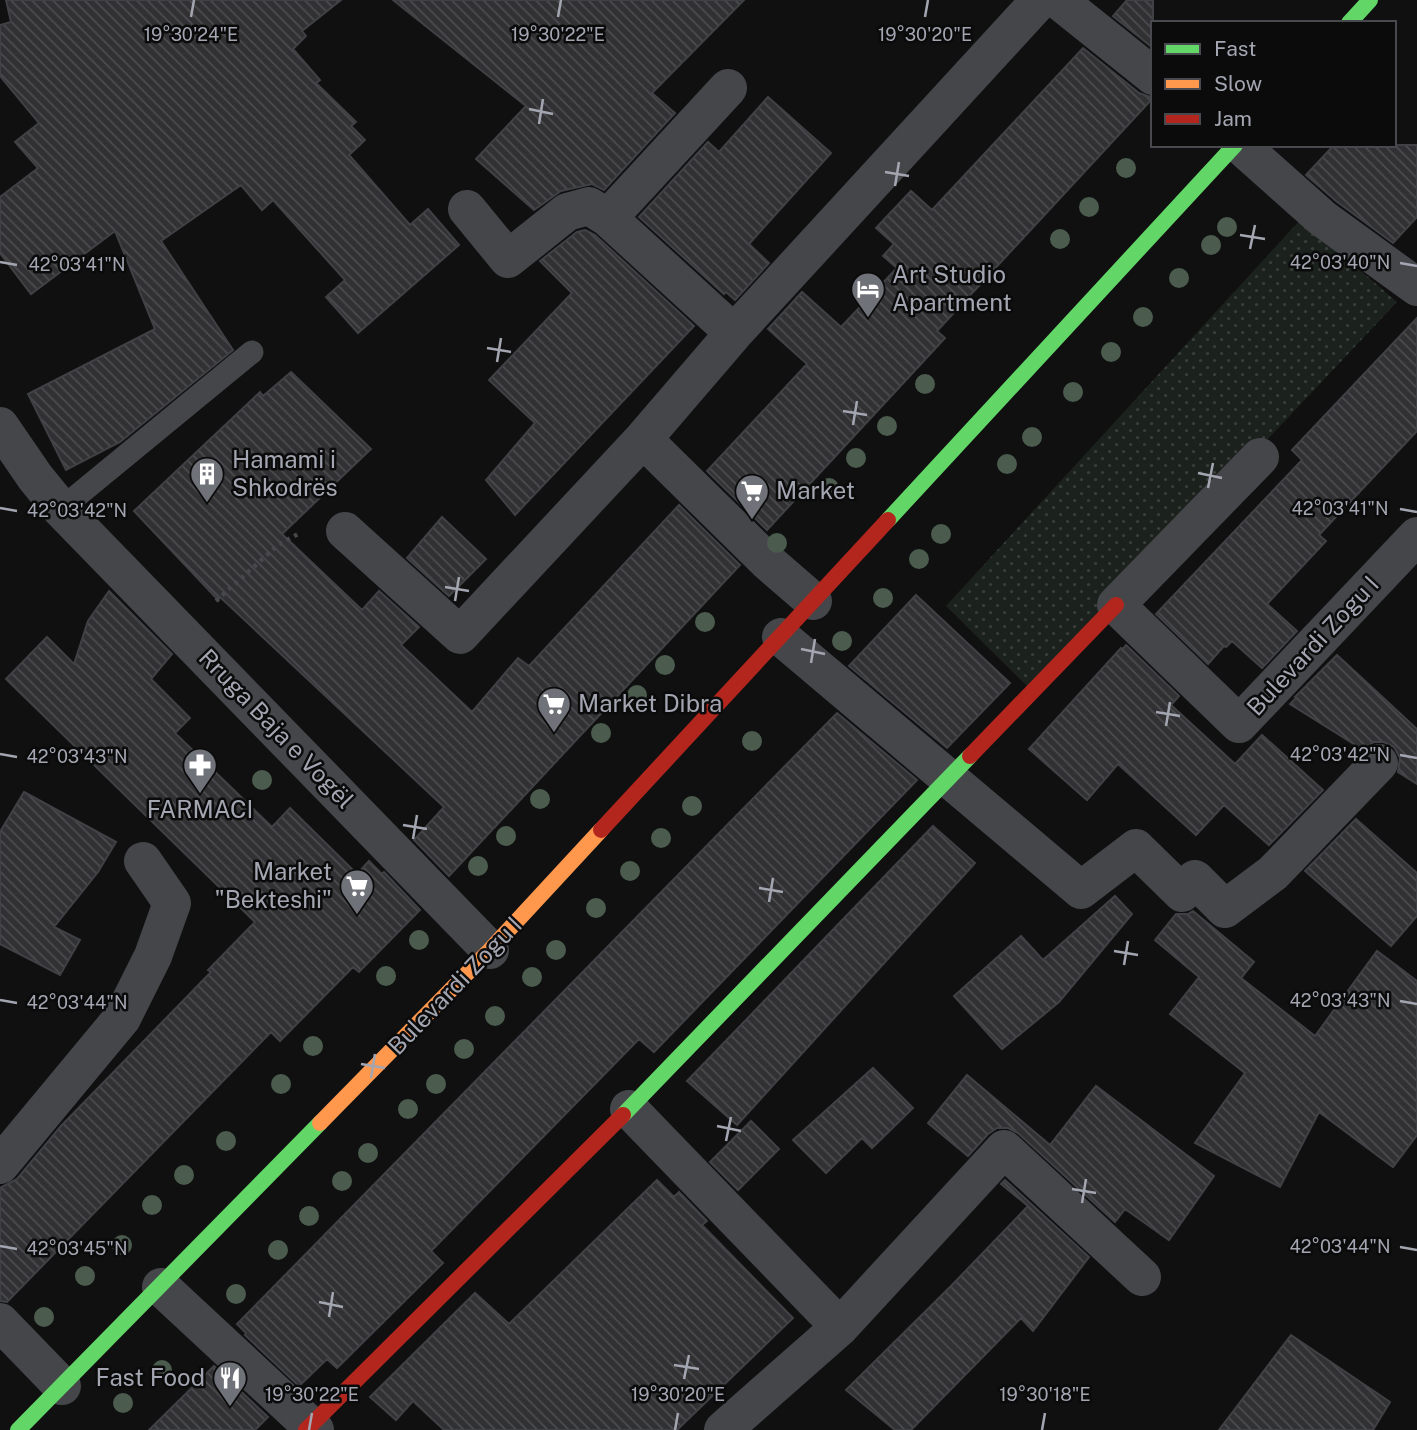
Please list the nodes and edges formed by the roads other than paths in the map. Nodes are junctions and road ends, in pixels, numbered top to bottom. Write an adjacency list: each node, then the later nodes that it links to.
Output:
1 (1040, 0): 12 (street)
2 (1058, 0): 5 (street)
3 (1370, 0): 4 (main road)
4 (1351, 21)
5 (1151, 74)
6 (728, 88): 10 (street)
7 (1236, 147): 20 (main road, Bulevardi Zogu I)
8 (1240, 147): 11 (street, Bulevardi Zogu I)
9 (467, 209): 10 (street)
10 (608, 218): 12 (street)
11 (1416, 286)
12 (734, 333): 15 (street)
13 (252, 352): 17 (lane)
14 (0, 426): 17 (street, Rruga Baja e Vogël)
15 (643, 439): 18 (street); 20 (street)
16 (1260, 457): 21 (street)
17 (61, 509): 26 (street, Rruga Baja e Vogël)
18 (345, 531)
19 (1417, 536): 21 (street, Bulevardi Zogu I)
20 (813, 601): 22 (main road, Bulevardi Zogu I)
21 (1116, 605): 24 (main road)
22 (781, 637): 24 (street); 26 (main road, Bulevardi Zogu I)
23 (1379, 763): 24 (street)
24 (950, 779): 27 (main road)
25 (143, 861): 28 (street)
26 (491, 950): 30 (main road, Bulevardi Zogu I)
27 (629, 1109): 32 (street); 34 (main road)
28 (0, 1165)
29 (1142, 1277): 32 (street)
30 (160, 1287): 33 (main road, Bulevardi Zogu I); 34 (street)
31 (0, 1322): 33 (street)
32 (840, 1327): 36 (street)
33 (62, 1387): 35 (main road, Bulevardi Zogu I)
34 (310, 1429)
35 (18, 1430)
36 (723, 1430)

